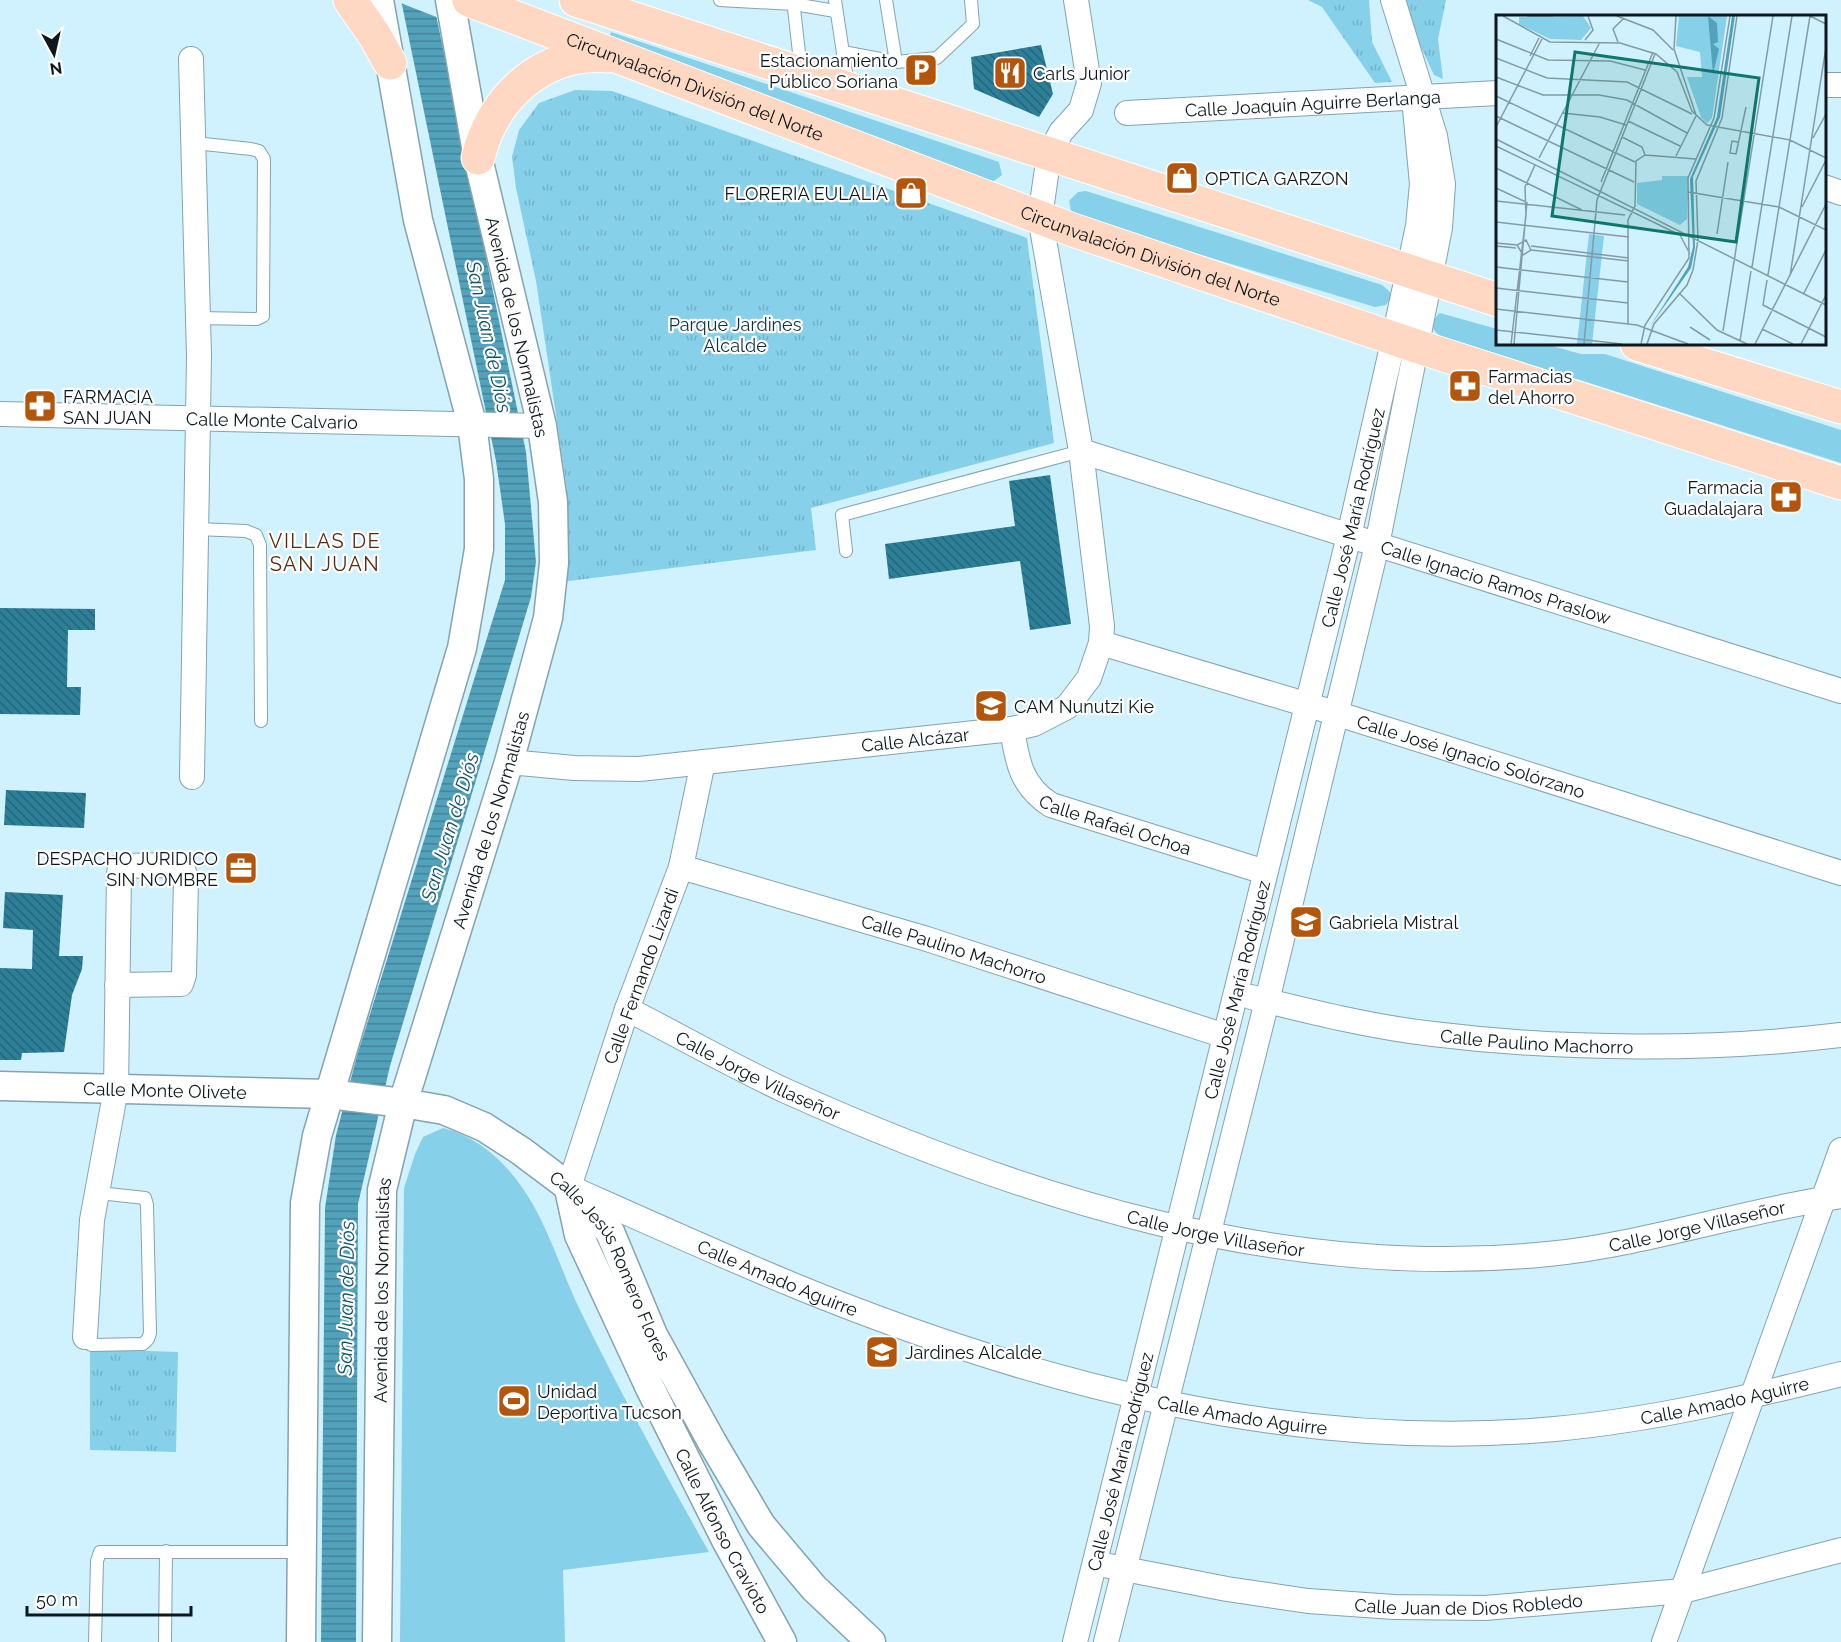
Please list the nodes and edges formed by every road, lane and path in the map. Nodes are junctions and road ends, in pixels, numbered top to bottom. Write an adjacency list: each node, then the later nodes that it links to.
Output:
1 (350, 0): 17 (main road)
2 (379, 0): 17 (street)
3 (450, 0): 25 (street, Avenida de los Normalistas)
4 (469, 0): 14 (main road, Circunvalación División del Norte)
5 (720, 0): 10 (lane)
6 (886, 0): 16 (lane)
7 (971, 0): 16 (lane)
8 (1076, 0): 24 (street)
9 (1393, 0): 21 (street)
10 (793, 2): 12 (lane); 18 (lane)
11 (594, 3): 18 (main road)
12 (835, 5): 13 (lane)
13 (843, 52): 16 (lane); 19 (lane)
14 (617, 57): 25 (main road); 28 (main road, Circunvalación División del Norte)
15 (191, 59): 23 (street)
16 (896, 62)
17 (390, 63): 37 (street)
18 (802, 74): 19 (main road)
19 (849, 90): 24 (main road)
20 (1496, 93): 21 (street, Calle Joaquín Aguirre Berlanga)
21 (1418, 96): 22 (street, Calle Joaquín Aguirre Berlanga); 29 (street)
22 (1127, 113)
23 (195, 143): 31 (street); 31 (lane)
24 (1049, 155): 28 (street, Calle Alcázar); 29 (main road)
25 (478, 158): 38 (street, Avenida de los Normalistas)
26 (1826, 188): 27 (street)
27 (1841, 193)
28 (1040, 218): 32 (main road, Circunvalación División del Norte); 39 (street, Calle Alcázar)
29 (1419, 275): 30 (main road); 32 (street)
30 (1496, 300)
31 (197, 318): 36 (street)
32 (1405, 342): 40 (main road, Circunvalación División del Norte); 42 (street, Calle José María Rodríguez); 43 (street, Calle José María Rodríguez)
33 (1640, 345): 34 (main road)
34 (1841, 407)
35 (0, 414): 36 (street, Calle Monte Calvario)
36 (198, 417): 37 (street, Calle Monte Calvario); 41 (street)
37 (477, 424): 38 (street, Calle Monte Calvario); 65 (street)
38 (537, 426): 51 (street, Avenida de los Normalistas)
39 (1081, 451): 42 (street, Calle Ignacio Ramos Praslow); 44 (lane); 45 (street, Calle Alcázar)
40 (1841, 483)
41 (196, 529): 49 (lane); 53 (street)
42 (1348, 536): 43 (street, Calle Ignacio Ramos Praslow); 47 (street, Calle José María Rodríguez)
43 (1377, 544): 46 (street, Calle Ignacio Ramos Praslow); 48 (street, Calle José María Rodríguez)
44 (846, 551)
45 (1101, 643): 47 (street, Calle José Ignacio Solórzano); 50 (street, Calle Alcázar)
46 (1841, 692)
47 (1307, 704): 48 (street, Calle José Ignacio Solórzano); 55 (street, Calle José María Rodríguez)
48 (1335, 713): 56 (street, Calle José Ignacio Solórzano); 59 (street, Calle José María Rodríguez)
49 (261, 721)
50 (1012, 729): 52 (street, Calle Alcázar); 55 (street, Calle Rafaél Ochoa)
51 (509, 762): 52 (street, Calle Alcázar); 66 (street, Avenida de los Normalistas)
52 (703, 762): 54 (street, Calle Fernando Lizardi)
53 (192, 777)
54 (681, 867): 60 (street, Calle Fernando Lizardi); 62 (street, Calle Paulino Machorro)
55 (1265, 872): 58 (street, Calle José María Rodríguez)
56 (1841, 873)
57 (117, 985): 57 (street); 64 (street)
58 (1235, 993): 59 (street, Calle Paulino Machorro); 62 (street, Calle José María Rodríguez)
59 (1267, 1001): 61 (street, Calle Paulino Machorro); 72 (street, Calle José María Rodríguez)
60 (627, 1009): 68 (street, Calle Fernando Lizardi); 71 (street, Calle Jorge Villaseñor)
61 (1841, 1035)
62 (1225, 1036): 71 (street, Calle José María Rodríguez)
63 (0, 1086): 64 (street, Calle Monte Olivete)
64 (116, 1089): 65 (street, Calle Monte Olivete); 69 (street)
65 (333, 1095): 66 (street, Calle Jesús Romero Flores); 81 (street)
66 (398, 1102): 68 (street, Calle Jesús Romero Flores); 89 (street, Avenida de los Normalistas)
67 (1841, 1150): 70 (street)
68 (568, 1187): 76 (street, Calle Amado Aguirre); 78 (street, Calle Jesús Romero Flores); 84 (street, Calle Alfonso Cravioto)
69 (99, 1193): 73 (street); 73 (lane)
70 (1832, 1197): 72 (street, Calle Jorge Villaseñor); 75 (street)
71 (1177, 1227): 72 (street, Calle Jorge Villaseñor); 76 (street, Calle José María Rodríguez)
72 (1207, 1234): 77 (street, Calle José María Rodríguez)
73 (85, 1337)
74 (1841, 1374): 75 (street, Calle Amado Aguirre)
75 (1754, 1395): 77 (street, Calle Amado Aguirre); 85 (street)
76 (1136, 1396): 77 (street, Calle Amado Aguirre); 82 (street, Calle José María Rodríguez)
77 (1165, 1403): 83 (street, Calle José María Rodríguez)
78 (740, 1490): 84 (street); 91 (street, Calle Jesús Romero Flores)
79 (1841, 1550): 85 (street, Calle Juan de Dios Robledo)
80 (166, 1551): 81 (lane); 86 (lane); 87 (lane)
81 (302, 1552): 88 (street)
82 (1094, 1563): 83 (street, Calle Juan de Dios Robledo); 92 (street, Calle José María Rodríguez)
83 (1124, 1570): 85 (street, Calle Juan de Dios Robledo); 93 (street, Calle José María Rodríguez)
84 (745, 1576): 90 (street, Calle Alfonso Cravioto)
85 (1683, 1591): 94 (street)
86 (95, 1642)
87 (165, 1642)
88 (301, 1642)
89 (377, 1642)
90 (782, 1642)
91 (871, 1642)
92 (1075, 1642)
93 (1106, 1642)
94 (1664, 1642)

